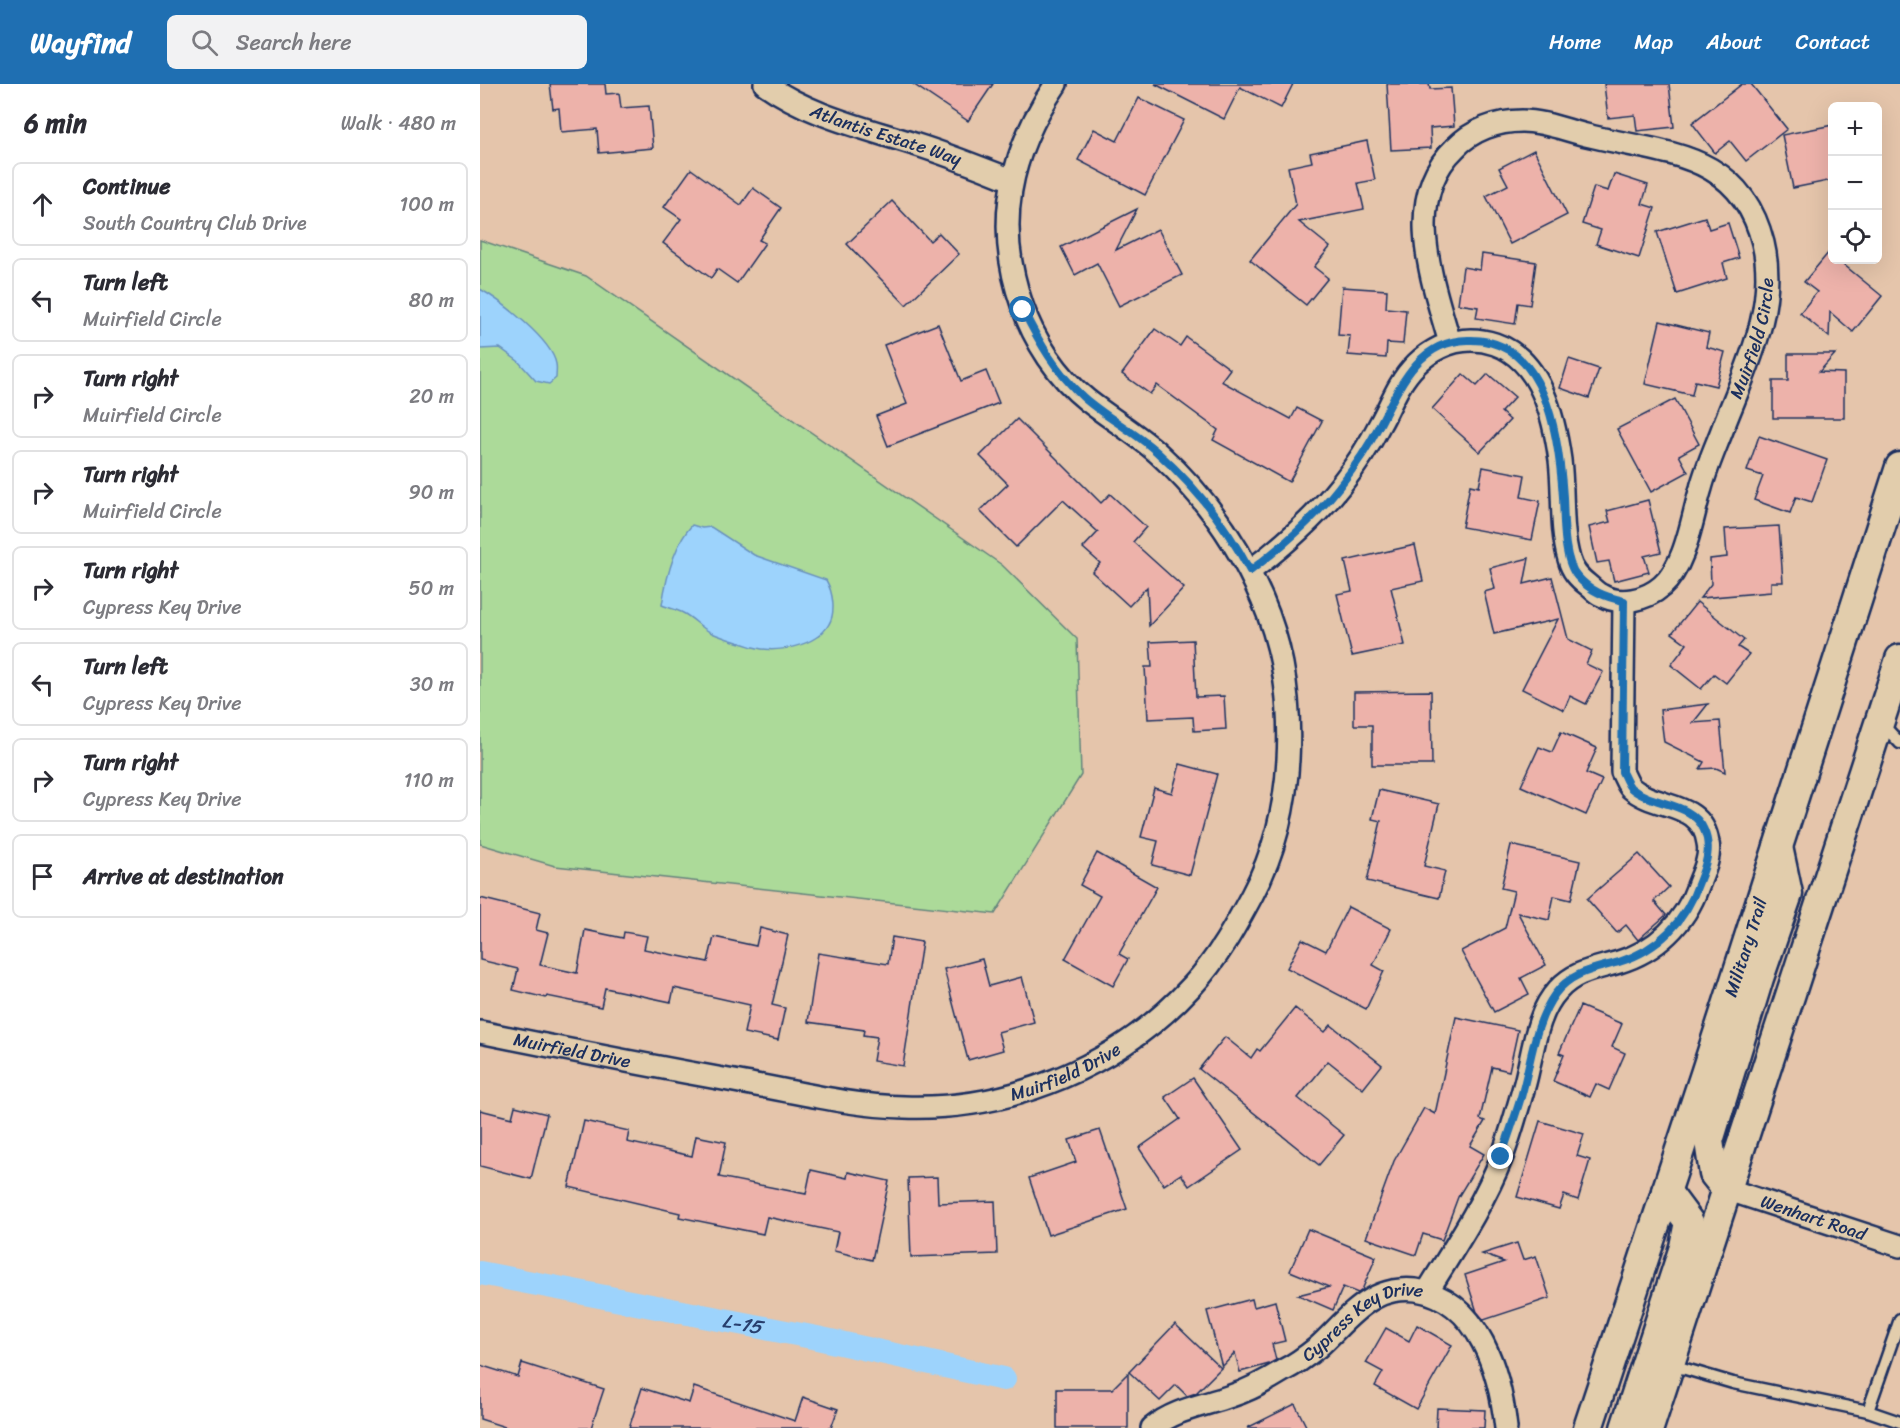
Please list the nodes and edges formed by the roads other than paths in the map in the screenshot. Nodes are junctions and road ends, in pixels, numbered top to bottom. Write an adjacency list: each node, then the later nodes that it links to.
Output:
1 (765, 84): 3 (street, Atlantis Estate Way)
2 (1056, 84): 3 (street, Muirfield Drive)
3 (1012, 180): 6 (street, Muirfield Drive)
4 (1450, 343): 6 (street); 7 (street); 7 (street, Muirfield Circle)
5 (1900, 467): 11 (main road, Military Trail)
6 (1250, 571): 12 (street, Muirfield Drive)
7 (1624, 601): 16 (street, Cypress Key Drive)
8 (1900, 659): 9 (main road)
9 (1880, 721): 10 (lane); 13 (main road)
10 (1900, 743)
11 (1778, 845): 13 (main road); 14 (main road, Military Trail)
12 (480, 1032)
13 (1726, 1189): 15 (street, Wenhart Road); 18 (main road)
14 (1666, 1191): 23 (main road, Military Trail); 24 (main road)
15 (1900, 1246)
16 (1427, 1292): 21 (street, Cypress Key Drive); 22 (street)
17 (1900, 1319): 19 (lane)
18 (1670, 1364): 19 (lane); 25 (main road)
19 (1868, 1411): 20 (lane)
20 (1900, 1422)
21 (1152, 1428)
22 (1506, 1428)
23 (1588, 1428)
24 (1625, 1428)
25 (1649, 1428)

